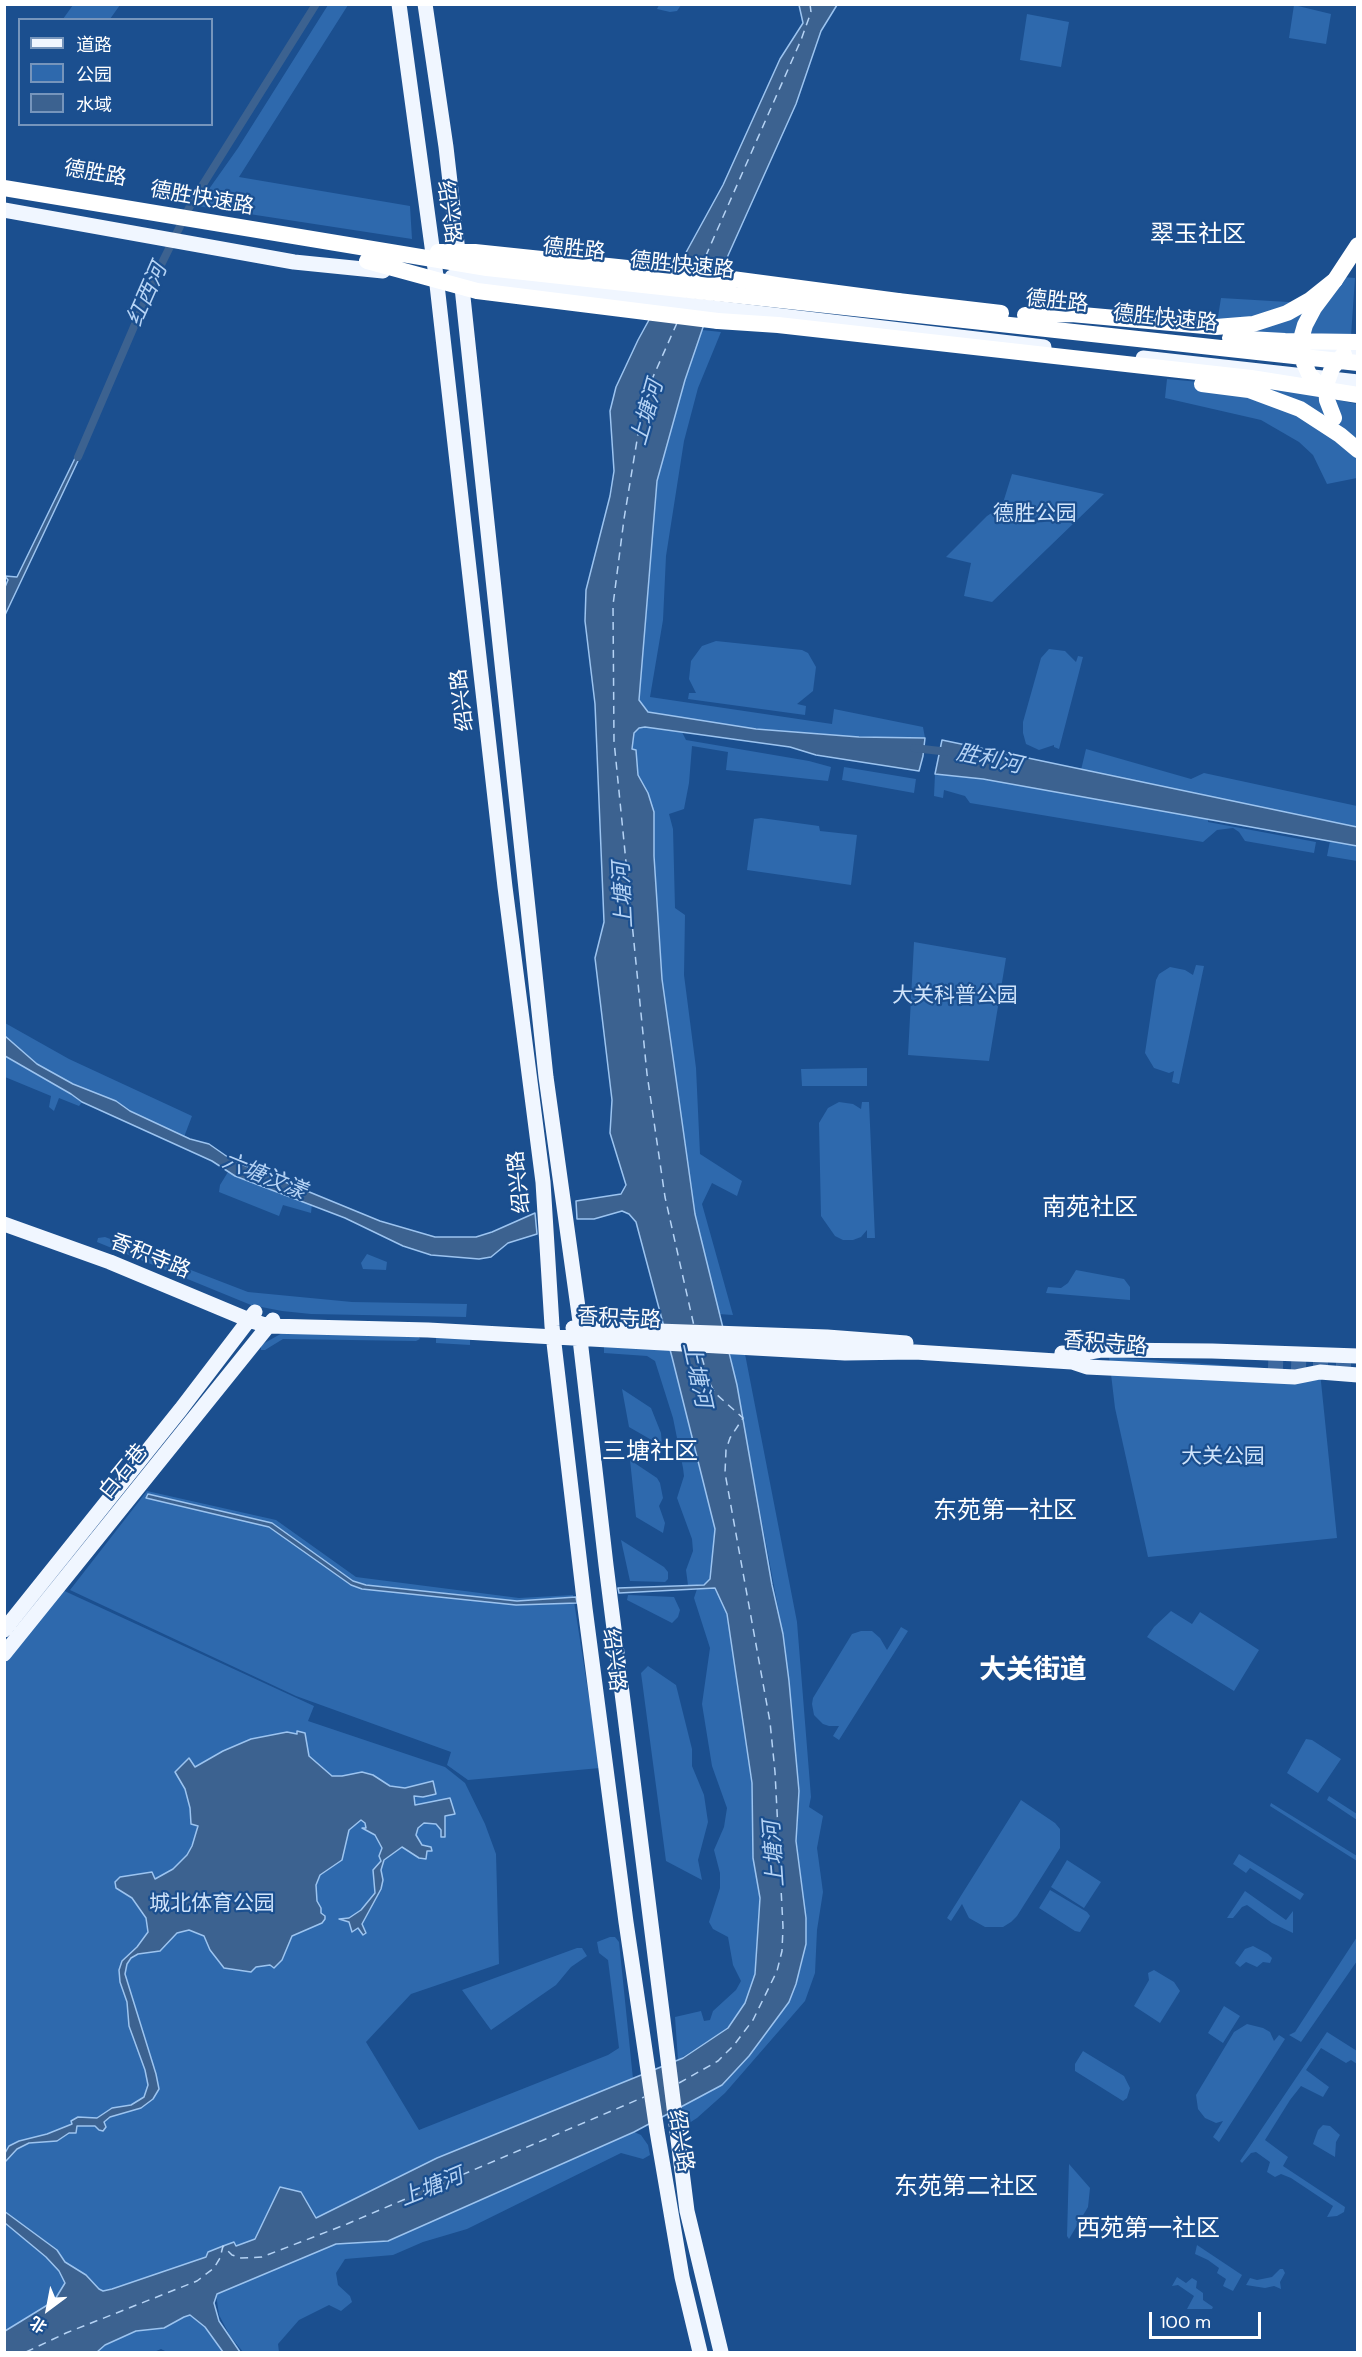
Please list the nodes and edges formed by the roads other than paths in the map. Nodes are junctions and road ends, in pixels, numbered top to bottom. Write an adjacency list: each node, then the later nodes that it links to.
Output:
1 (399, 4): 8 (main road, 绍兴路)
2 (425, 4): 10 (main road, 绍兴路)
3 (4, 180): 8 (main road, 德胜路)
4 (4, 188): 9 (highway, 德胜快速路, bridge)
5 (4, 198): 9 (highway, 德胜快速路)
6 (4, 210): 12 (main road, 德胜路)
7 (1358, 245): 14 (highway)
8 (432, 254): 10 (main road, 德胜路); 12 (main road, 绍兴路)
9 (370, 256): 15 (highway, bridge); 20 (highway, bridge); 27 (highway, 德胜快速路, bridge); 28 (highway, 德胜快速路, bridge)
10 (458, 258): 11 (main road, 德胜路); 13 (main road, 绍兴路)
11 (524, 266): 15 (main road, 德胜路); 16 (main road)
12 (436, 276): 13 (main road, 德胜路); 37 (main road, 绍兴路)
13 (461, 278): 16 (main road, 德胜路); 38 (main road, 绍兴路)
14 (1335, 280): 21 (highway, bridge); 30 (highway, bridge)
15 (728, 283): 17 (highway); 18 (main road, 德胜路)
16 (525, 286): 20 (main road, 德胜路)
17 (799, 287): 18 (highway); 21 (highway, bridge)
18 (757, 290): 25 (main road, 德胜路)
19 (744, 312): 20 (main road, 德胜路); 22 (highway); 29 (main road, 德胜路)
20 (715, 315): 22 (highway)
21 (1024, 315): 23 (highway, bridge)
22 (778, 325): 26 (highway)
23 (1358, 342)
24 (1358, 347): 32 (highway, bridge)
25 (1358, 353)
26 (1051, 357): 30 (highway); 32 (highway)
27 (1358, 363)
28 (1358, 372)
29 (1358, 382)
30 (1331, 392): 31 (highway)
31 (1358, 395)
32 (1358, 450)
33 (4, 1215): 35 (main road, 香积寺路)
34 (4, 1224): 35 (main road, 香积寺路)
35 (252, 1316): 36 (main road, 香积寺路); 43 (main road, 白石巷)
36 (272, 1321): 37 (main road, 香积寺路); 44 (main road, 白石巷)
37 (553, 1331): 38 (main road, 香积寺路); 45 (main road, 绍兴路)
38 (580, 1334): 40 (main road, 香积寺路); 46 (main road, 绍兴路)
39 (1358, 1356): 40 (main road, 香积寺路)
40 (1075, 1358): 41 (main road); 42 (main road, 香积寺路)
41 (1268, 1365)
42 (1358, 1375)
43 (4, 1630)
44 (4, 1654)
45 (700, 2352)
46 (721, 2352)

